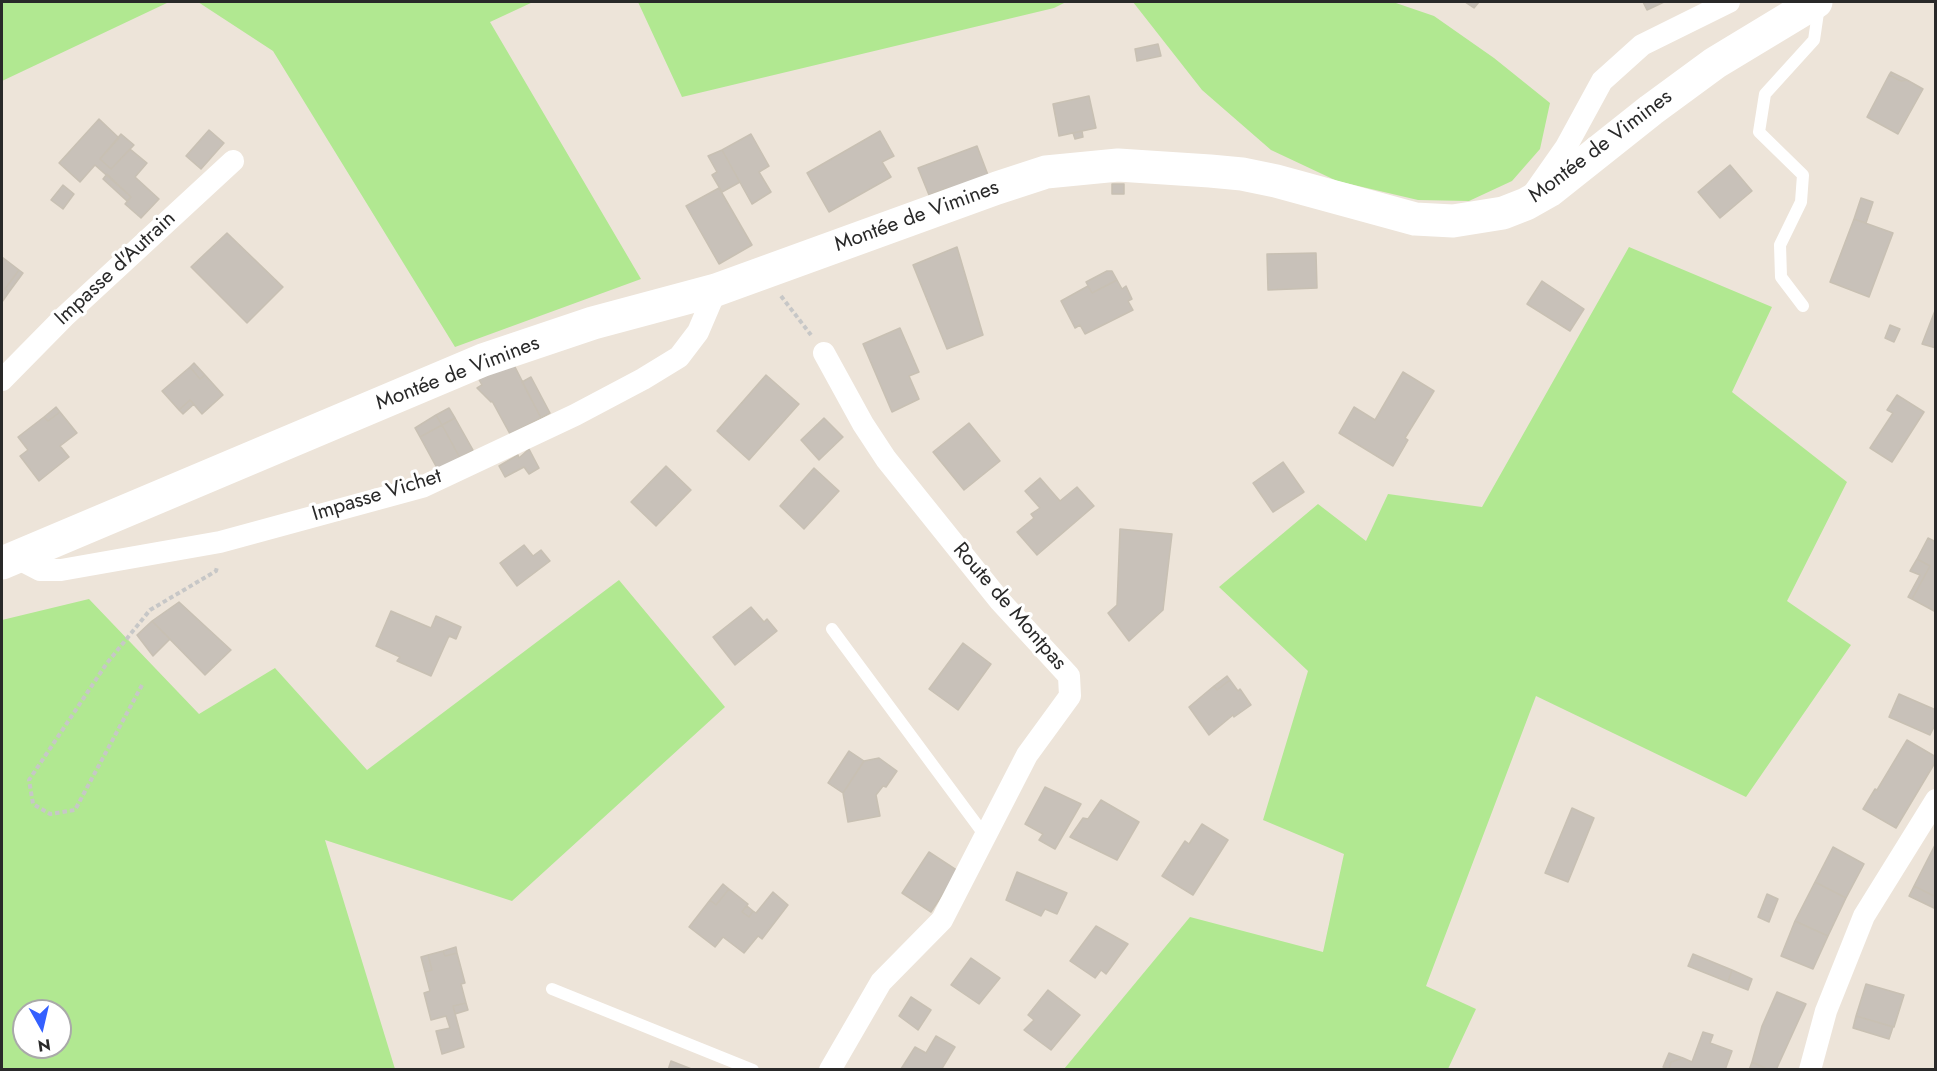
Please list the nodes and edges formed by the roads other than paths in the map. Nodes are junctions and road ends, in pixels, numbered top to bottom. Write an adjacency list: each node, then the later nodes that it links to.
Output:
1 (1729, 2): 4 (street)
2 (1818, 2): 4 (street, Montée de Vimines); 6 (lane)
3 (233, 161): 8 (street, Impasse d'Autrain)
4 (1526, 204): 5 (street, Montée de Vimines)
5 (716, 290): 9 (street, Montée de Vimines); 9 (street, Impasse Vichet)
6 (1803, 306)
7 (824, 352): 12 (street, Route de Montpas)
8 (2, 380)
9 (8, 560)
10 (832, 629): 12 (lane)
11 (1935, 800): 16 (street)
12 (986, 837): 15 (street, Route de Montpas)
13 (552, 989): 14 (lane)
14 (753, 1070)
15 (830, 1070)
16 (1810, 1070)

